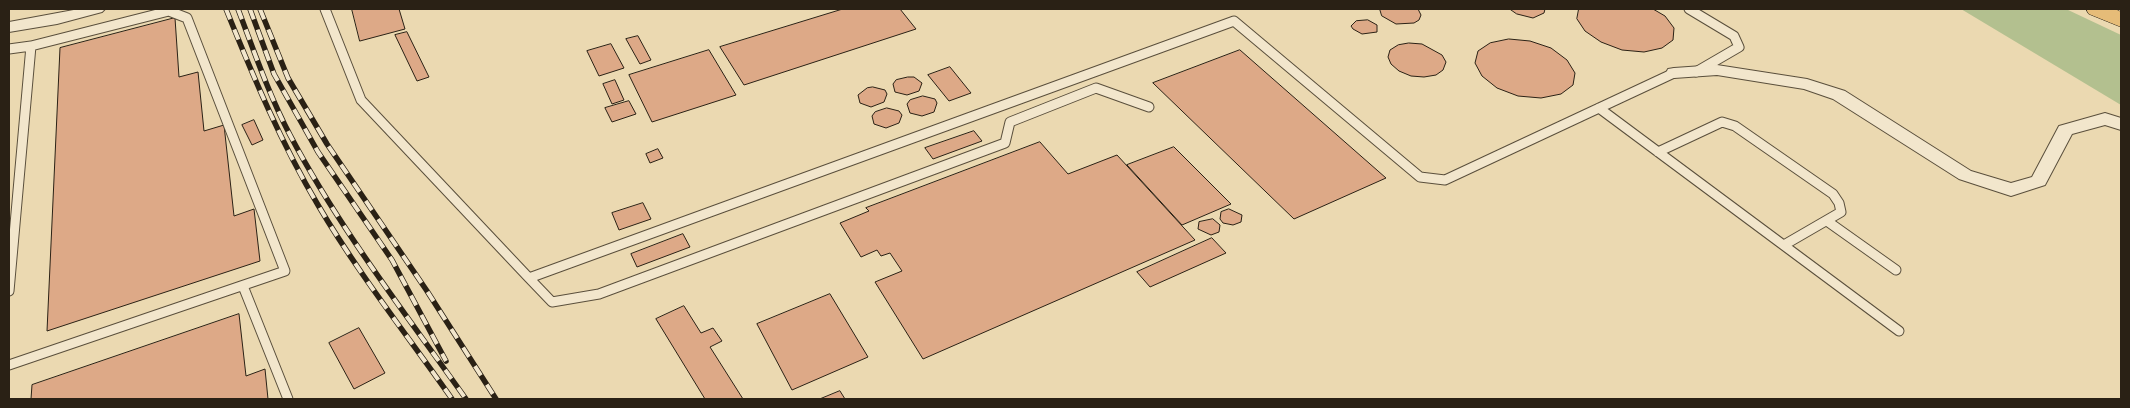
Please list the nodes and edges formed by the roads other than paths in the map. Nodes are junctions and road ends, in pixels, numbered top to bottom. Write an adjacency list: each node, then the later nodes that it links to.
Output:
1 (97, 9): 6 (street)
2 (324, 9): 18 (lane)
3 (1689, 9): 9 (lane)
4 (2097, 9): 5 (highway)
5 (2121, 20)
6 (9, 27)
7 (31, 46): 8 (lane); 19 (lane); 20 (lane)
8 (9, 49)
9 (1695, 72): 10 (street); 13 (street)
10 (1674, 73): 12 (lane)
11 (1149, 107): 18 (lane)
12 (1599, 108): 14 (lane); 18 (lane)
13 (2121, 124)
14 (1658, 152): 15 (lane); 16 (lane)
15 (1827, 221): 16 (lane); 17 (lane)
16 (1784, 245): 21 (lane)
17 (1896, 270)
18 (529, 278)
19 (243, 286): 22 (lane); 23 (lane)
20 (9, 291)
21 (1900, 331)
22 (9, 365)
23 (288, 399)

